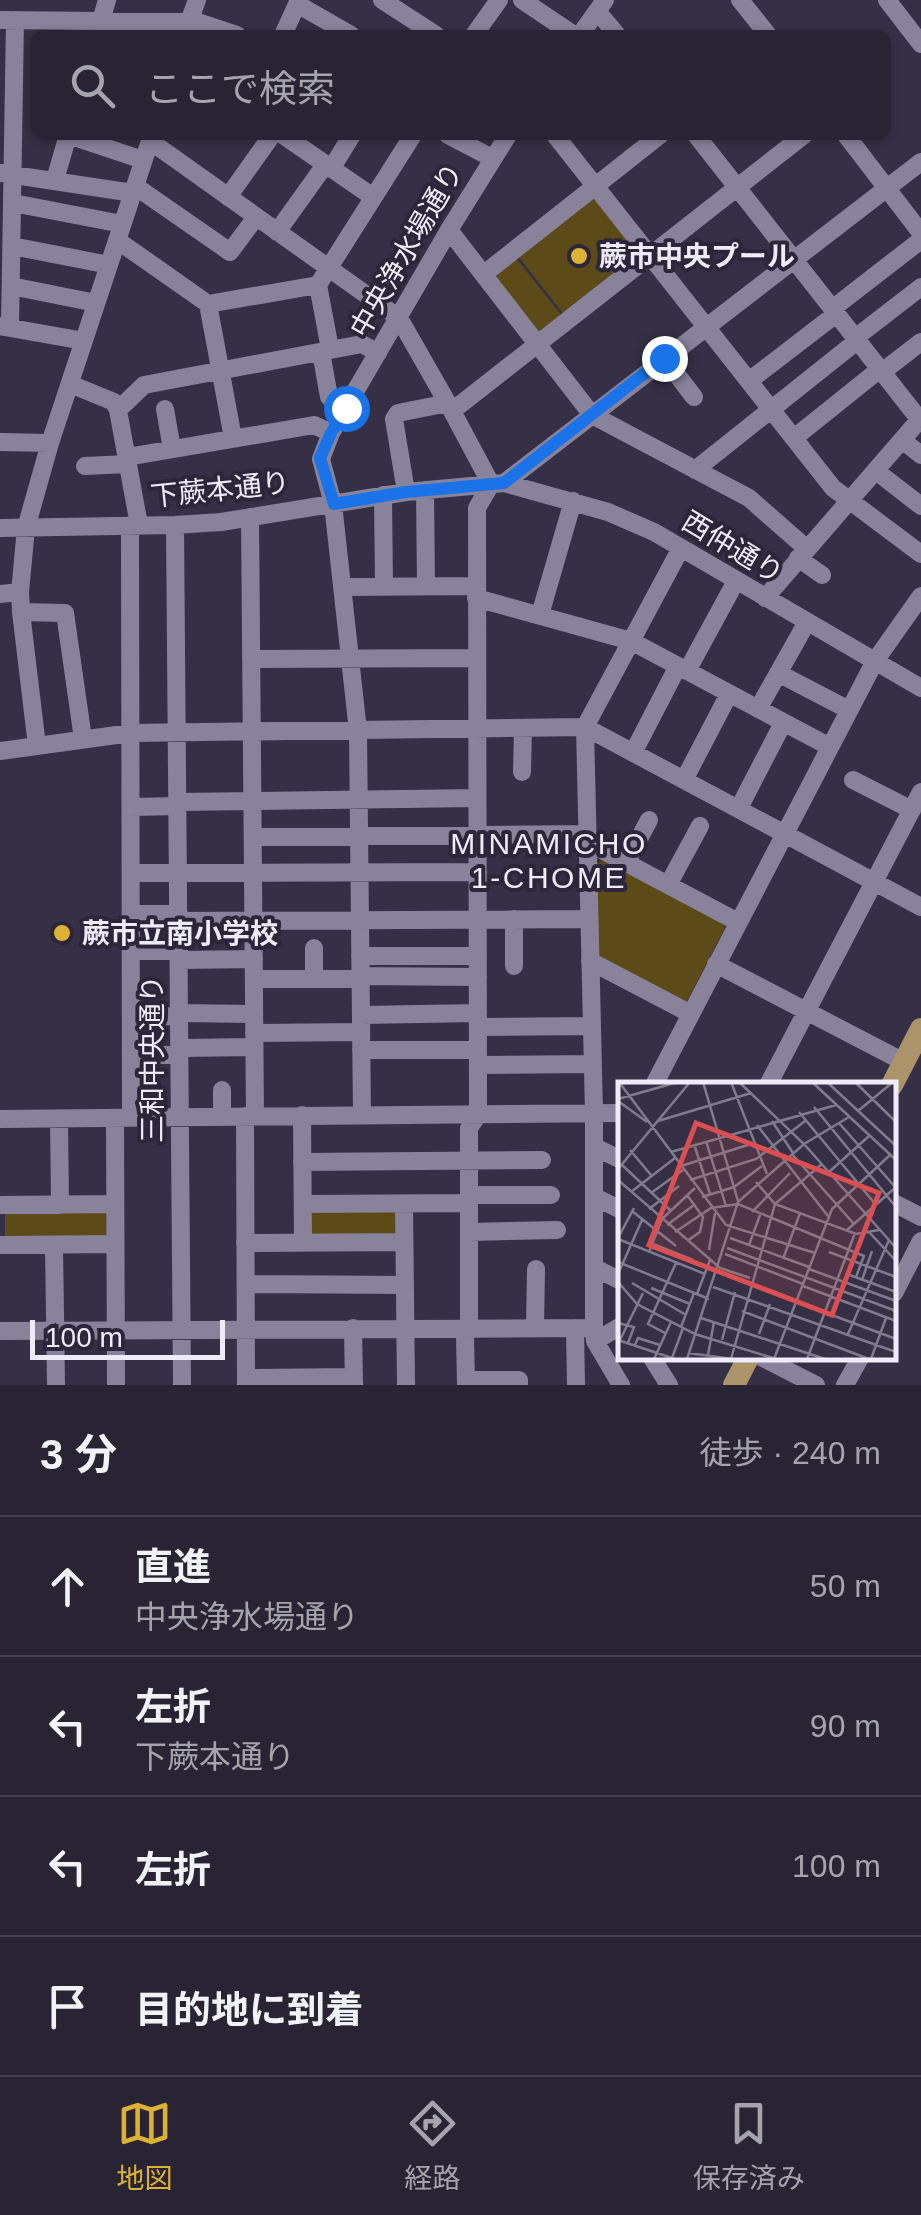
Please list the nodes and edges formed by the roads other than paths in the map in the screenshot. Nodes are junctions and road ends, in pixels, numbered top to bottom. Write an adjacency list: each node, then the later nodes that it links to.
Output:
1 (107, 0): 11 (street)
2 (197, 0): 12 (street)
3 (382, 0): 16 (street)
4 (499, 0): 17 (street)
5 (522, 0): 18 (street)
6 (887, 0): 22 (street)
7 (298, 2): 14 (street); 15 (street)
8 (749, 3): 21 (street)
9 (601, 5): 19 (street); 20 (street)
10 (7, 20): 11 (street); 42 (street)
11 (99, 28): 12 (street)
12 (186, 28): 13 (street)
13 (222, 30)
14 (285, 30)
15 (343, 30)
16 (428, 30)
17 (478, 30)
18 (569, 30)
19 (581, 30)
20 (614, 30)
21 (765, 30)
22 (921, 44)
23 (67, 140): 43 (street)
24 (83, 140): 39 (street)
25 (150, 140): 39 (street)
26 (154, 140): 48 (street)
27 (268, 140): 48 (street)
28 (295, 140): 41 (street)
29 (348, 140): 41 (street)
30 (410, 140): 49 (street)
31 (458, 140): 38 (street)
32 (505, 140): 38 (street, 中央浄水場通り)
33 (562, 140): 44 (street)
34 (654, 140): 44 (street)
35 (700, 140): 45 (street)
36 (798, 140): 45 (street)
37 (850, 140): 46 (street)
38 (492, 158): 52 (street, 中央浄水場通り)
39 (144, 160): 47 (street)
40 (921, 162): 46 (street)
41 (328, 167): 49 (street); 54 (street)
42 (7, 174): 43 (street); 50 (street)
43 (55, 180): 47 (street)
44 (595, 186): 57 (street); 61 (street)
45 (737, 187): 57 (street); 58 (street)
46 (887, 188): 55 (street); 58 (street)
47 (134, 189): 51 (street); 53 (street)
48 (228, 197): 51 (street)
49 (373, 197): 60 (street)
50 (9, 214): 53 (street); 56 (street)
51 (256, 218): 54 (street)
52 (448, 230): 61 (street); 68 (street, 中央浄水場通り)
53 (120, 232): 59 (street); 66 (street)
54 (277, 232): 60 (street)
55 (921, 236): 67 (street)
56 (12, 246): 59 (street); 63 (street)
57 (650, 256): 70 (street); 74 (street)
58 (792, 259): 67 (street); 70 (street)
59 (109, 265): 65 (street)
60 (330, 268): 62 (street); 68 (street)
61 (484, 274): 74 (street)
62 (318, 285): 66 (street); 75 (street)
63 (11, 286): 65 (street); 69 (street)
64 (921, 287): 71 (street)
65 (96, 303): 72 (street)
66 (208, 304): 78 (street)
67 (834, 311): 71 (street); 80 (street)
68 (398, 318): 76 (street, 中央浄水場通り); 83 (street)
69 (5, 326): 72 (street)
70 (706, 326): 77 (street); 80 (street)
71 (856, 340): 79 (street); 86 (street)
72 (84, 341): 81 (street)
73 (921, 342): 79 (street)
74 (538, 344): 83 (street); 88 (street)
75 (325, 350): 76 (street); 78 (street); 84 (street)
76 (378, 353): 84 (street, 中央浄水場通り)
77 (664, 358): 82 (street); 88 (street)
78 (221, 370): 87 (street); 91 (street)
79 (881, 371): 89 (street); 92 (street)
80 (749, 381): 86 (street)
81 (70, 384): 87 (street); 95 (street)
82 (694, 397)
83 (450, 407): 102 (street); 103 (street)
84 (346, 408): 90 (street, 中央浄水場通り)
85 (165, 409): 96 (street)
86 (772, 409): 92 (street); 100 (street)
87 (118, 410): 98 (street)
88 (592, 415): 100 (street); 102 (street)
89 (920, 419): 93 (street)
90 (331, 433): 91 (street); 107 (street, 中央浄水場通り)
91 (233, 438): 96 (street)
92 (794, 438): 106 (street)
93 (902, 440): 97 (street); 101 (street)
94 (0, 442): 95 (street)
95 (50, 443): 113 (street)
96 (172, 449): 98 (street)
97 (921, 455)
98 (128, 460): 99 (street); 110 (street)
99 (85, 466)
100 (695, 470): 115 (street)
101 (876, 470): 106 (street); 108 (street)
102 (498, 483): 103 (street, 下蕨本通り); 105 (street, 西仲通り); 123 (street)
103 (415, 491): 104 (street, 下蕨本通り); 119 (street)
104 (383, 496): 107 (street, 下蕨本通り); 120 (street)
105 (573, 501): 114 (street, 西仲通り); 128 (street)
106 (850, 501): 115 (street); 116 (street)
107 (334, 504): 109 (street, 下蕨本通り); 121 (street, 中央浄水場通り)
108 (921, 506)
109 (250, 517): 111 (street, 下蕨本通り); 132 (street)
110 (134, 525): 111 (street, 下蕨本通り); 113 (street, 下蕨本通り); 146 (street)
111 (175, 525): 147 (street, 三和中央通り)
112 (0, 528): 113 (street, 下蕨本通り)
113 (26, 528): 122 (street)
114 (681, 548): 118 (street, 西仲通り); 130 (street)
115 (802, 553): 117 (street); 126 (street)
116 (921, 554)
117 (822, 576)
118 (736, 581): 126 (street, 西仲通り); 135 (street)
119 (426, 585): 120 (street); 123 (street)
120 (384, 586): 121 (street)
121 (344, 587): 133 (street, 中央浄水場通り)
122 (20, 592): 124 (street); 127 (street)
123 (476, 592): 128 (street); 131 (street)
124 (0, 594)
125 (921, 596): 134 (street)
126 (765, 598): 129 (street, 西仲通り)
127 (21, 612): 149 (street); 150 (street)
128 (540, 615): 130 (street)
129 (807, 622): 134 (street, 西仲通り); 136 (street)
130 (631, 641): 135 (street); 142 (street)
131 (477, 658): 133 (street); 144 (street)
132 (251, 659): 133 (street); 148 (street)
133 (351, 659): 145 (street, 中央浄水場通り)
134 (875, 661): 137 (street, 西仲通り); 140 (street)
135 (682, 669): 138 (street); 153 (street)
136 (778, 673): 139 (street); 140 (street)
137 (921, 688)
138 (729, 694): 139 (street); 155 (street)
139 (758, 709): 141 (street)
140 (849, 710): 151 (street)
141 (783, 722): 151 (street); 163 (street)
142 (585, 727): 143 (street); 153 (street); 171 (street)
143 (522, 728): 144 (street); 154 (street)
144 (477, 730): 145 (street); 158 (street)
145 (358, 731): 148 (street); 159 (street, 中央浄水場通り)
146 (131, 732): 147 (street); 149 (street); 162 (street)
147 (178, 732): 148 (street); 161 (street, 三和中央通り)
148 (252, 733): 160 (street)
149 (83, 740): 150 (street)
150 (37, 746): 152 (street)
151 (830, 747): 167 (street)
152 (0, 751)
153 (633, 753): 155 (street)
154 (522, 772)
155 (684, 780): 163 (street)
156 (853, 780): 164 (street)
157 (921, 792): 164 (street)
158 (478, 798): 159 (street); 169 (street)
159 (359, 800): 160 (street); 168 (street, 中央浄水場通り)
160 (252, 802): 161 (street); 170 (street)
161 (178, 804): 162 (street); 174 (street, 三和中央通り)
162 (131, 807): 177 (street)
163 (739, 808): 167 (street)
164 (912, 810): 178 (street)
165 (648, 820): 172 (street)
166 (700, 826): 179 (street)
167 (784, 832): 178 (street); 188 (street)
168 (359, 836): 169 (street); 170 (street); 176 (street, 中央浄水場通り)
169 (478, 836): 171 (street); 173 (street)
170 (253, 837): 175 (street)
171 (587, 838): 172 (street); 185 (street)
172 (626, 863): 179 (street)
173 (478, 872): 176 (street); 183 (street)
174 (179, 873): 175 (street); 177 (street); 182 (street, 三和中央通り)
175 (253, 873): 176 (street); 186 (street)
176 (360, 873): 187 (street, 中央浄水場通り)
177 (131, 874): 181 (street)
178 (874, 882): 180 (street); 202 (street)
179 (668, 885): 188 (street)
180 (921, 908)
181 (131, 914): 182 (street); 190 (street)
182 (179, 918): 186 (street); 191 (street, 三和中央通り)
183 (478, 919): 184 (street); 187 (street); 193 (street)
184 (514, 919): 185 (street); 197 (street)
185 (589, 919): 195 (street)
186 (254, 920): 187 (street); 194 (street)
187 (360, 920): 192 (street, 中央浄水場通り)
188 (738, 922): 196 (street)
189 (314, 948): 201 (street)
190 (131, 951): 191 (street); 205 (street)
191 (179, 956): 194 (street); 204 (street, 三和中央通り)
192 (360, 956): 193 (street); 199 (street, 中央浄水場通り)
193 (478, 956): 198 (street)
194 (254, 959): 200 (street)
195 (590, 961): 203 (street); 207 (street)
196 (716, 964): 202 (street); 203 (street)
197 (514, 966)
198 (478, 977): 199 (street); 206 (street)
199 (360, 978): 201 (street); 210 (street, 中央浄水場通り)
200 (254, 979): 201 (street); 209 (street)
201 (314, 979)
202 (806, 1011): 214 (street); 217 (street)
203 (691, 1014): 216 (street)
204 (180, 1015): 205 (street); 209 (street); 211 (street, 三和中央通り)
205 (132, 1017): 212 (street)
206 (478, 1020): 207 (street); 210 (street); 213 (street)
207 (592, 1026): 215 (street)
208 (921, 1030): 214 (main road)
209 (254, 1031): 210 (street); 211 (street); 227 (street)
210 (361, 1032): 213 (street); 223 (street, 中央浄水場通り)
211 (180, 1051): 212 (street); 225 (street, 三和中央通り)
212 (131, 1056): 228 (street)
213 (478, 1058): 215 (street); 224 (street)
214 (904, 1062): 218 (main road)
215 (593, 1064): 221 (street)
216 (656, 1082)
217 (770, 1082)
218 (894, 1082)
219 (222, 1090): 226 (street)
220 (618, 1112): 221 (street)
221 (594, 1114): 224 (street); 231 (street)
222 (302, 1115): 223 (street); 227 (street); 235 (street)
223 (362, 1115): 224 (street)
224 (478, 1115): 234 (street)
225 (180, 1116): 226 (street); 228 (street); 267 (street, 三和中央通り)
226 (222, 1116): 227 (street)
227 (250, 1116): 252 (street)
228 (123, 1118): 230 (street); 239 (street)
229 (0, 1119): 230 (street)
230 (58, 1119): 243 (street)
231 (594, 1147): 232 (street); 237 (street)
232 (618, 1159)
233 (542, 1160): 234 (street)
234 (469, 1161): 235 (street); 238 (street)
235 (302, 1162): 240 (street)
236 (551, 1195): 238 (street)
237 (595, 1197): 245 (street); 256 (street)
238 (469, 1199): 241 (street); 248 (street)
239 (115, 1204): 243 (street); 254 (street)
240 (302, 1204): 241 (street); 249 (street)
241 (404, 1204): 251 (street)
242 (0, 1205): 243 (street)
243 (60, 1205)
244 (896, 1205): 246 (street)
245 (618, 1208)
246 (921, 1217)
247 (557, 1230): 248 (street)
248 (469, 1232): 265 (street)
249 (303, 1241): 251 (street); 252 (street)
250 (921, 1241): 258 (street)
251 (404, 1242): 261 (street)
252 (245, 1243): 260 (street)
253 (54, 1244): 254 (street); 255 (street); 269 (street)
254 (116, 1244): 270 (street)
255 (0, 1245)
256 (595, 1268): 259 (street); 272 (street)
257 (536, 1269): 266 (street)
258 (899, 1271)
259 (618, 1280)
260 (246, 1284): 261 (street); 268 (street)
261 (405, 1285): 264 (street)
262 (618, 1327): 272 (street)
263 (353, 1328): 264 (street); 268 (street); 277 (street)
264 (406, 1328): 265 (street); 284 (street)
265 (469, 1328): 266 (street); 280 (street)
266 (535, 1328): 272 (street)
267 (181, 1329): 268 (street); 270 (street); 283 (street, 三和中央通り)
268 (246, 1329): 278 (street)
269 (56, 1330): 270 (street); 271 (street); 281 (street)
270 (116, 1330): 282 (street)
271 (0, 1331)
272 (588, 1332): 286 (street); 287 (street)
273 (653, 1360): 288 (street)
274 (747, 1360): 289 (main road)
275 (768, 1360): 290 (street)
276 (859, 1360): 291 (street)
277 (354, 1381): 279 (street)
278 (246, 1382): 279 (street)
279 (305, 1382)
280 (466, 1382): 285 (street)
281 (56, 1385)
282 (116, 1385)
283 (182, 1385)
284 (406, 1385)
285 (520, 1385)
286 (576, 1385)
287 (621, 1385)
288 (669, 1385)
289 (734, 1385)
290 (816, 1385)
291 (845, 1385)

